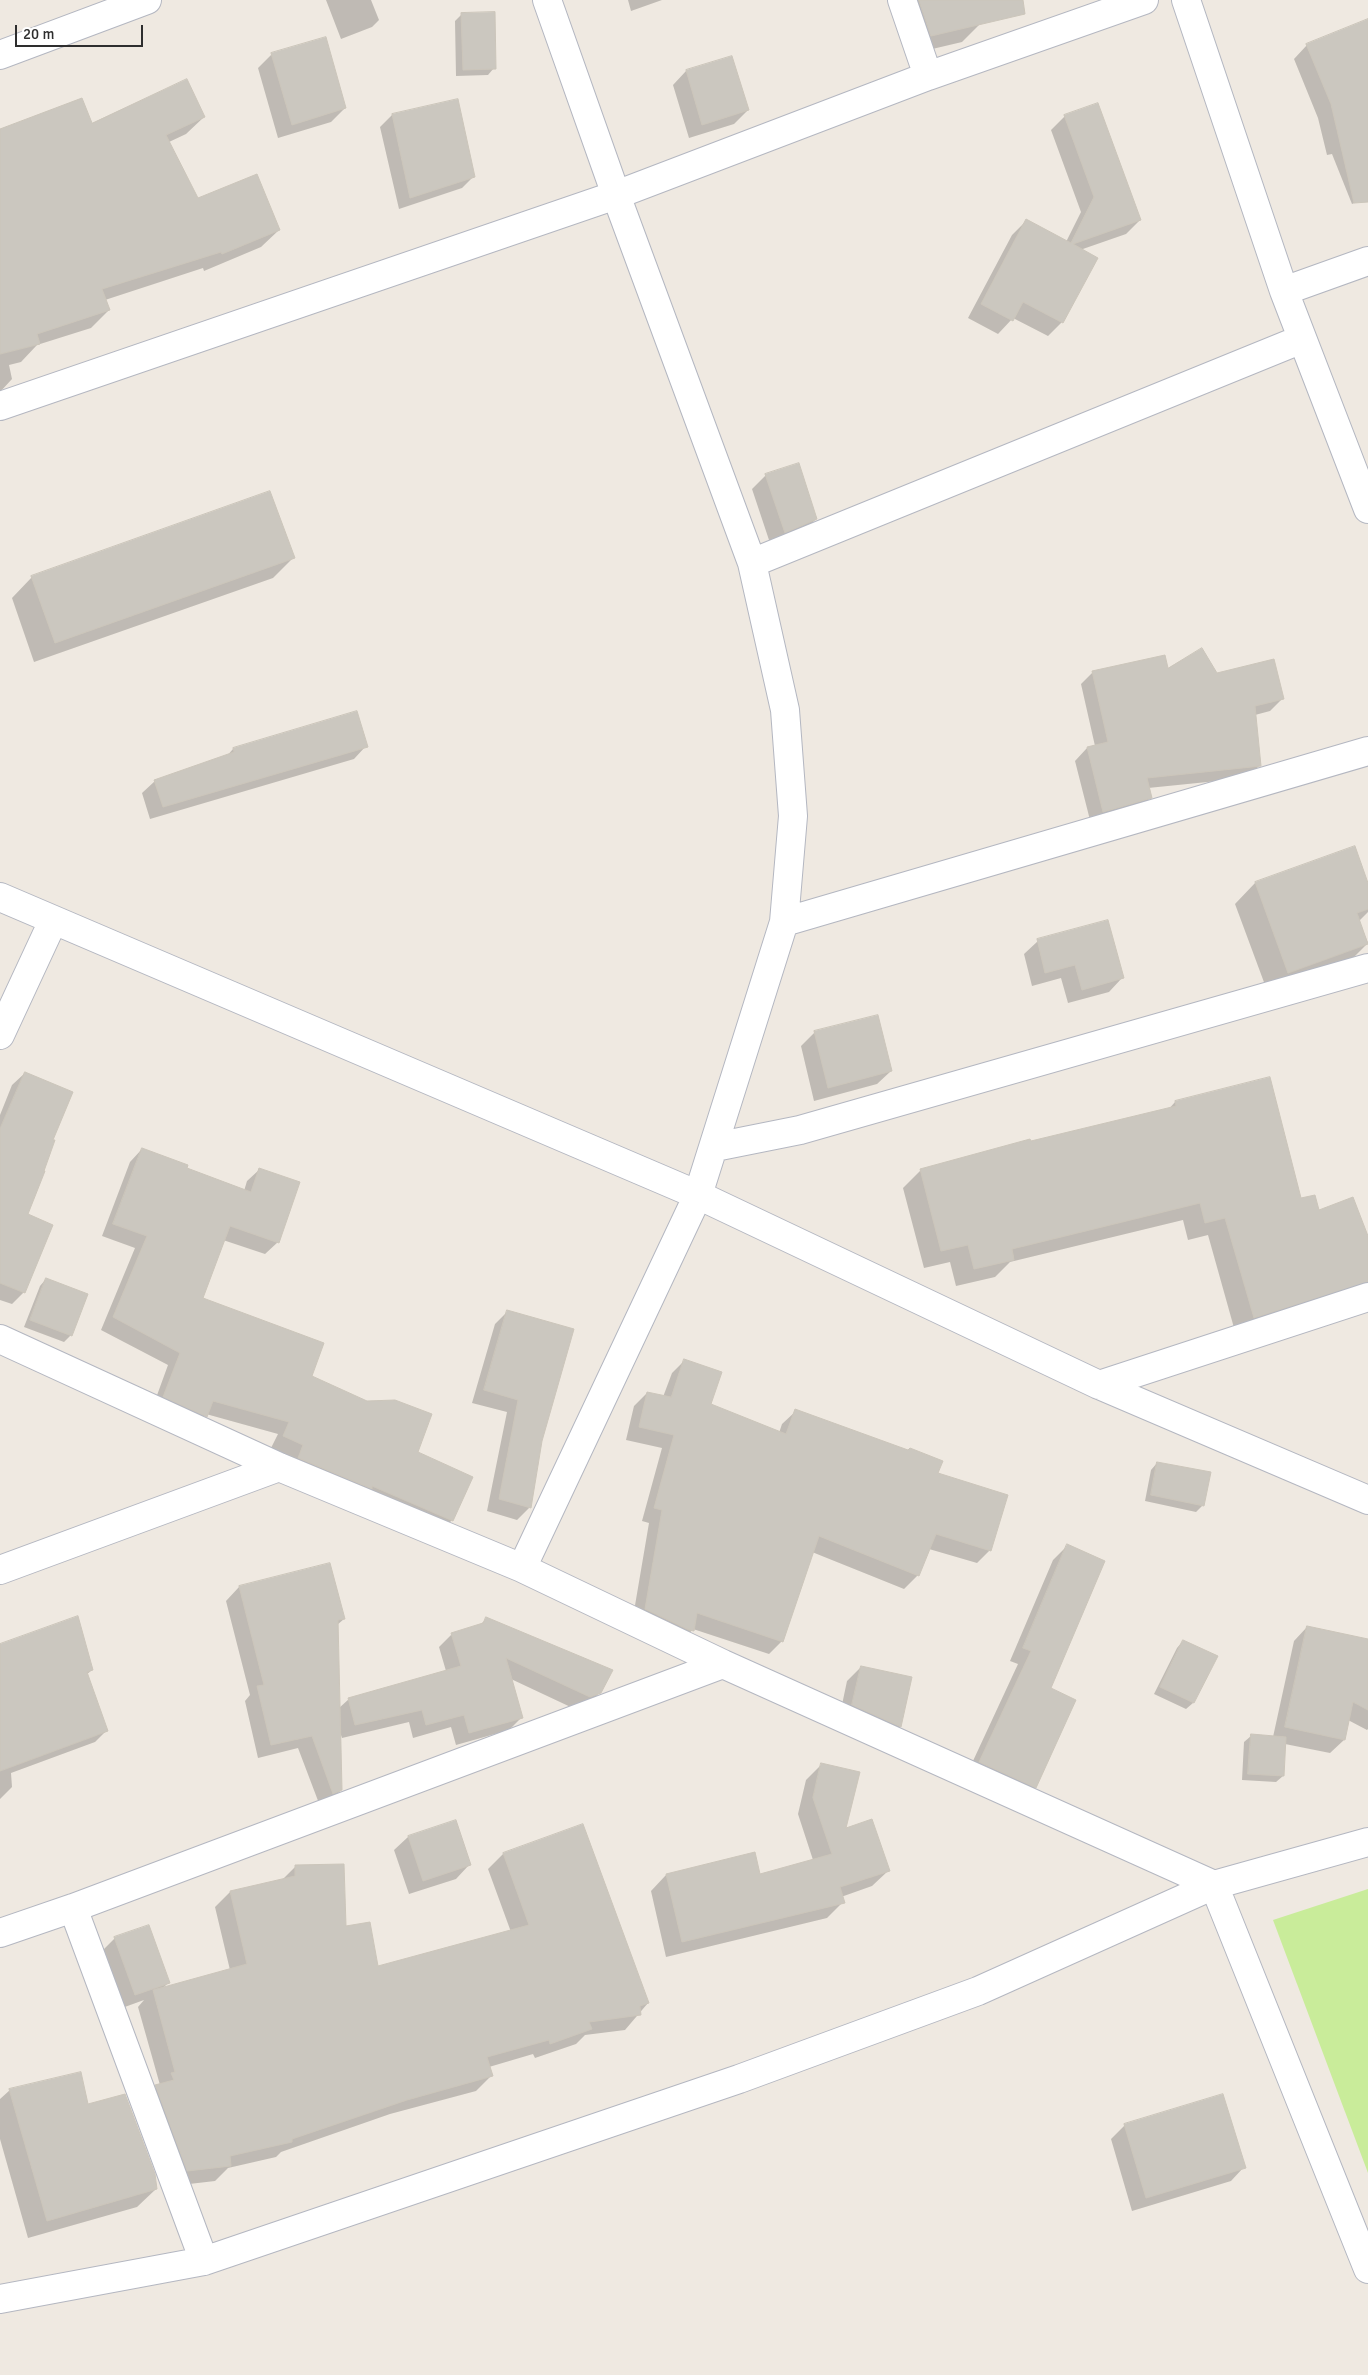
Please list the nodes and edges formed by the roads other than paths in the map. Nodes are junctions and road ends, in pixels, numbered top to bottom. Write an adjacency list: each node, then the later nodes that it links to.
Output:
1 (148, 0): 6 (street)
2 (547, 0): 8 (street)
3 (902, 0): 7 (street)
4 (1144, 0): 7 (street)
5 (1186, 0): 10 (street)
6 (0, 55)
7 (928, 76): 8 (street)
8 (616, 195): 12 (street); 14 (street)
9 (1368, 261): 10 (street)
10 (1284, 291): 11 (street)
11 (1302, 340): 13 (street); 14 (street)
12 (0, 406)
13 (1368, 509)
14 (752, 563): 18 (street)
15 (1368, 751): 18 (street)
16 (0, 897): 17 (street)
17 (54, 921): 20 (street); 22 (street)
18 (784, 922): 21 (street)
19 (1368, 968): 21 (street)
20 (0, 1035)
21 (715, 1146): 22 (street)
22 (698, 1195): 25 (street); 28 (street)
23 (1368, 1297): 25 (street)
24 (0, 1340): 26 (street)
25 (1099, 1385): 27 (street)
26 (279, 1467): 28 (street); 29 (street)
27 (1368, 1500)
28 (522, 1568): 30 (street)
29 (0, 1570)
30 (723, 1664): 32 (street); 33 (street)
31 (1368, 1842): 32 (street)
32 (1214, 1885): 35 (street); 36 (street)
33 (74, 1908): 34 (street); 35 (street)
34 (0, 1933)
35 (204, 2261): 37 (street)
36 (1368, 2269)
37 (0, 2299)

